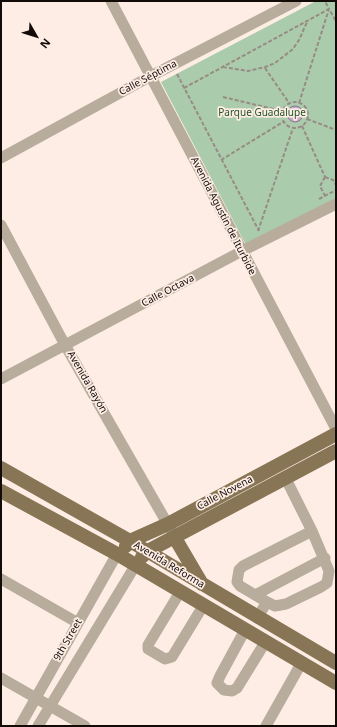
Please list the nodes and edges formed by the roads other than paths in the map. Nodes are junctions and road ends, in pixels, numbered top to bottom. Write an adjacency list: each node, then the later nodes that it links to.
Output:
1 (112, 1): 3 (street, Avenida Agustin de Iturbide)
2 (296, 1): 3 (street, Calle Séptima)
3 (151, 76): 4 (street, Calle Séptima); 7 (street, Avenida Agustin de Iturbide)
4 (1, 158)
5 (336, 204): 7 (street, Calle Octava)
6 (1, 225): 8 (street, Avenida Rayón)
7 (242, 251): 8 (street, Calle Octava); 10 (street, Avenida Agustin de Iturbide)
8 (65, 345): 9 (street, Calle Octava); 16 (street, Avenida Rayón)
9 (1, 379)
10 (336, 430)
11 (336, 434): 16 (main road, Calle Novena)
12 (336, 451): 14 (main road, Calle Novena)
13 (1, 468): 19 (main road, Avenida Reforma)
14 (286, 479): 17 (street); 18 (main road, Calle Novena)
15 (1, 491): 21 (main road, Avenida Reforma)
16 (168, 524): 18 (street, Avenida Rayón); 19 (main road, Calle Novena)
17 (312, 531): 22 (street); 27 (street)
18 (175, 538): 20 (main road, Calle Novena); 25 (main road)
19 (130, 541): 20 (main road, Avenida Reforma); 21 (main road, Calle Novena)
20 (146, 552): 23 (main road, Calle Novena); 25 (main road, Avenida Reforma)
21 (117, 554): 23 (main road, Avenida Reforma); 31 (street, 9th Street)
22 (324, 558): 27 (street); 28 (street)
23 (135, 566): 26 (main road, Avenida Reforma); 39 (street, 9th Street)
24 (1, 579): 31 (street)
25 (202, 584): 30 (main road, Avenida Reforma)
26 (180, 592): 29 (main road, Avenida Reforma); 29 (street)
27 (255, 595): 28 (street)
28 (267, 602): 30 (street)
29 (203, 606): 32 (main road, Avenida Reforma)
30 (257, 618): 35 (main road, Avenida Reforma)
31 (78, 623): 38 (street, 9th Street)
32 (245, 630): 33 (main road, Avenida Reforma); 33 (street)
33 (266, 642): 34 (main road, Avenida Reforma)
34 (302, 662): 37 (main road, Avenida Reforma); 43 (street)
35 (336, 663)
36 (1, 678): 38 (street)
37 (335, 682)
38 (35, 698): 39 (street); 40 (street, 9th Street)
39 (49, 706): 41 (street, 9th Street); 42 (street)
40 (20, 726)
41 (38, 726)
42 (85, 726)
43 (266, 726)

